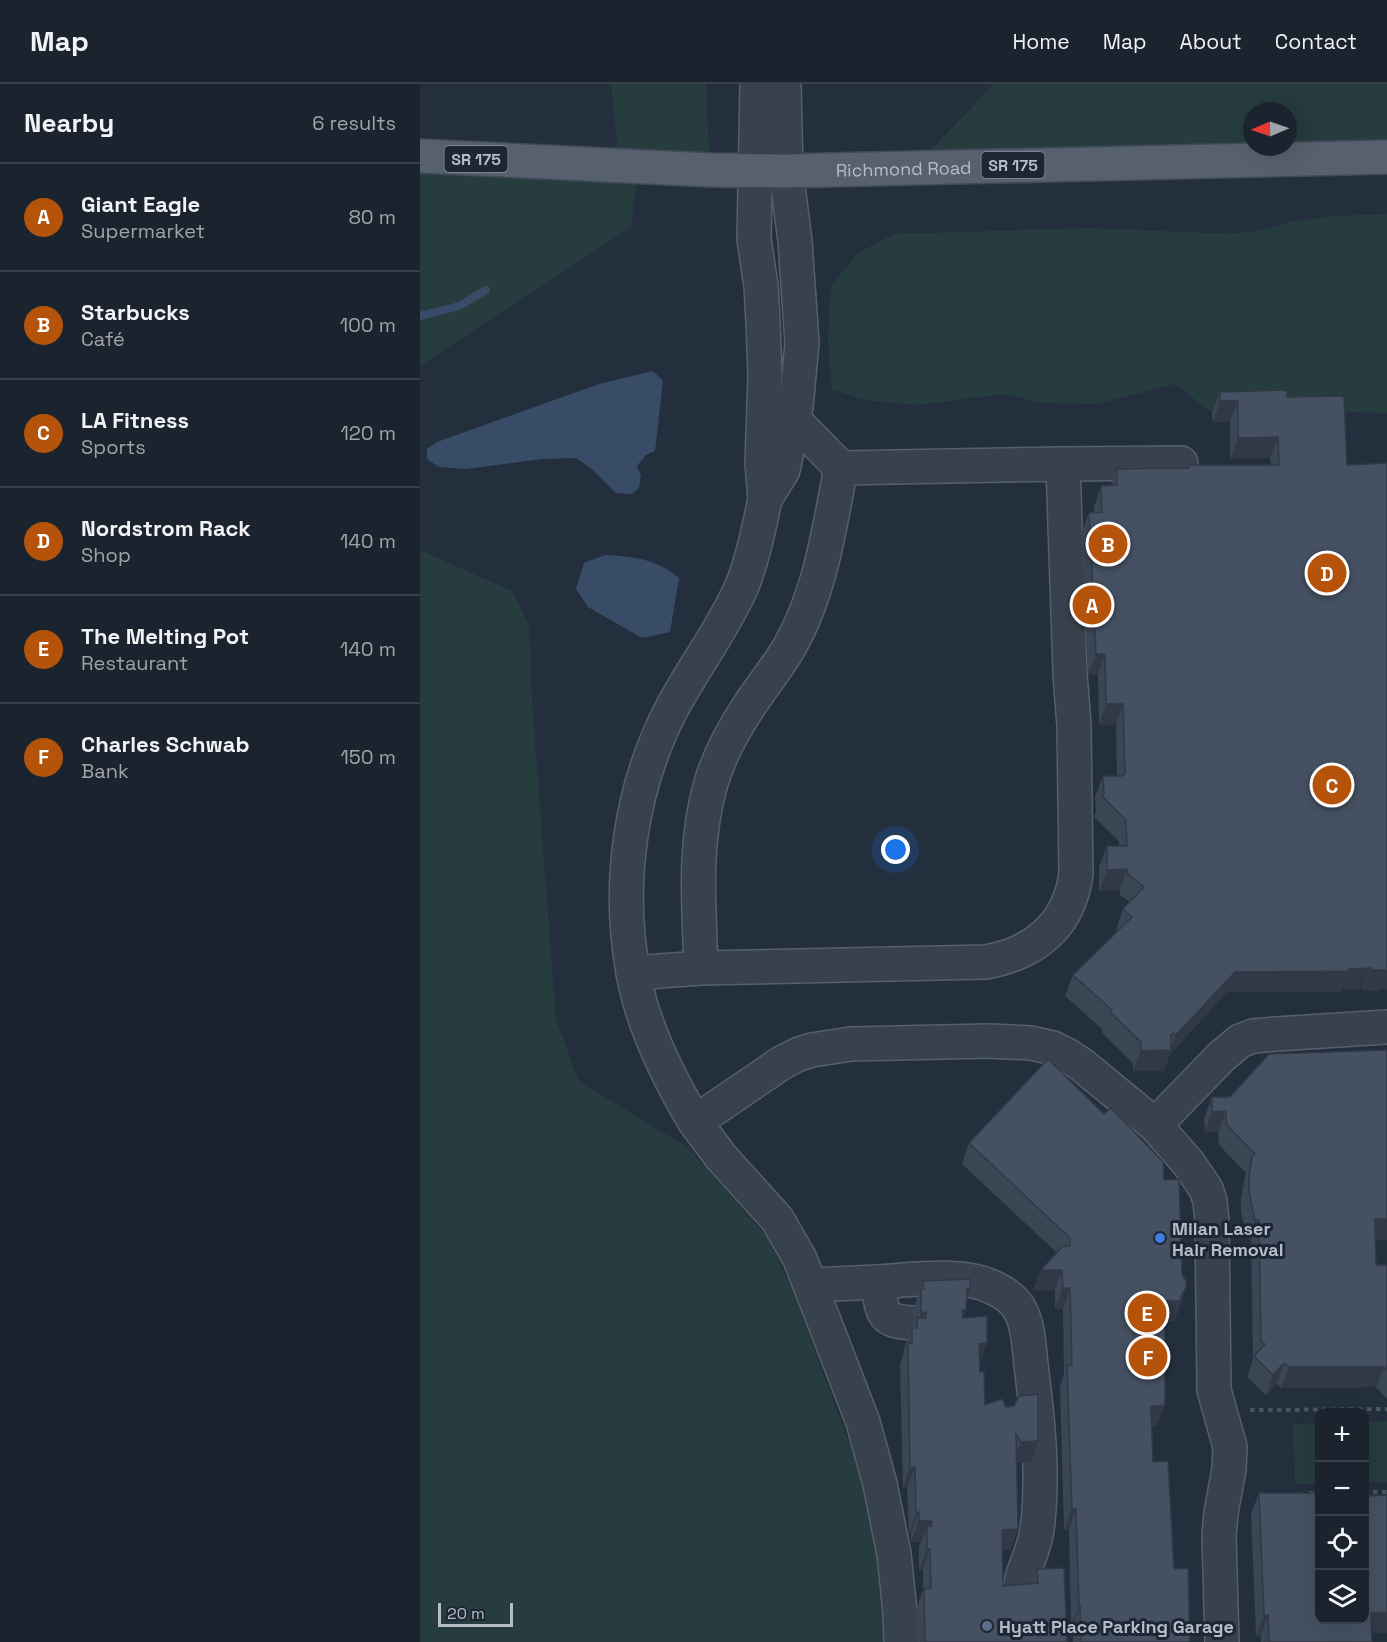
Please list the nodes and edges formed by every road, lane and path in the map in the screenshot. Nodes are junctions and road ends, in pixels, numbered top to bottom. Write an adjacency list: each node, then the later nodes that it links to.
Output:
1 (757, 84): 5 (street)
2 (784, 84): 5 (street)
3 (420, 156): 5 (main road, Richmond Road / SR 175)
4 (1387, 157): 5 (main road, Richmond Road / SR 175)
5 (771, 171): 6 (street); 10 (street)
6 (793, 419): 9 (street); 10 (street)
7 (1064, 464): 8 (street); 9 (street); 11 (street)
8 (1181, 464)
9 (841, 468): 11 (street)
10 (765, 499): 12 (street)
11 (701, 968): 12 (street)
12 (633, 973): 14 (street)
13 (1387, 1027): 15 (street)
14 (696, 1122): 15 (street); 17 (street)
15 (1155, 1125): 27 (street)
16 (877, 1282): 17 (street); 18 (street); 25 (street)
17 (811, 1285): 26 (street)
18 (913, 1323)
19 (1387, 1409): 20 (path)
20 (1249, 1410)
21 (1369, 1492): 22 (path)
22 (1387, 1492)
23 (1308, 1493): 24 (path)
24 (1315, 1493)
25 (1019, 1605)
26 (901, 1642)
27 (1222, 1642)

